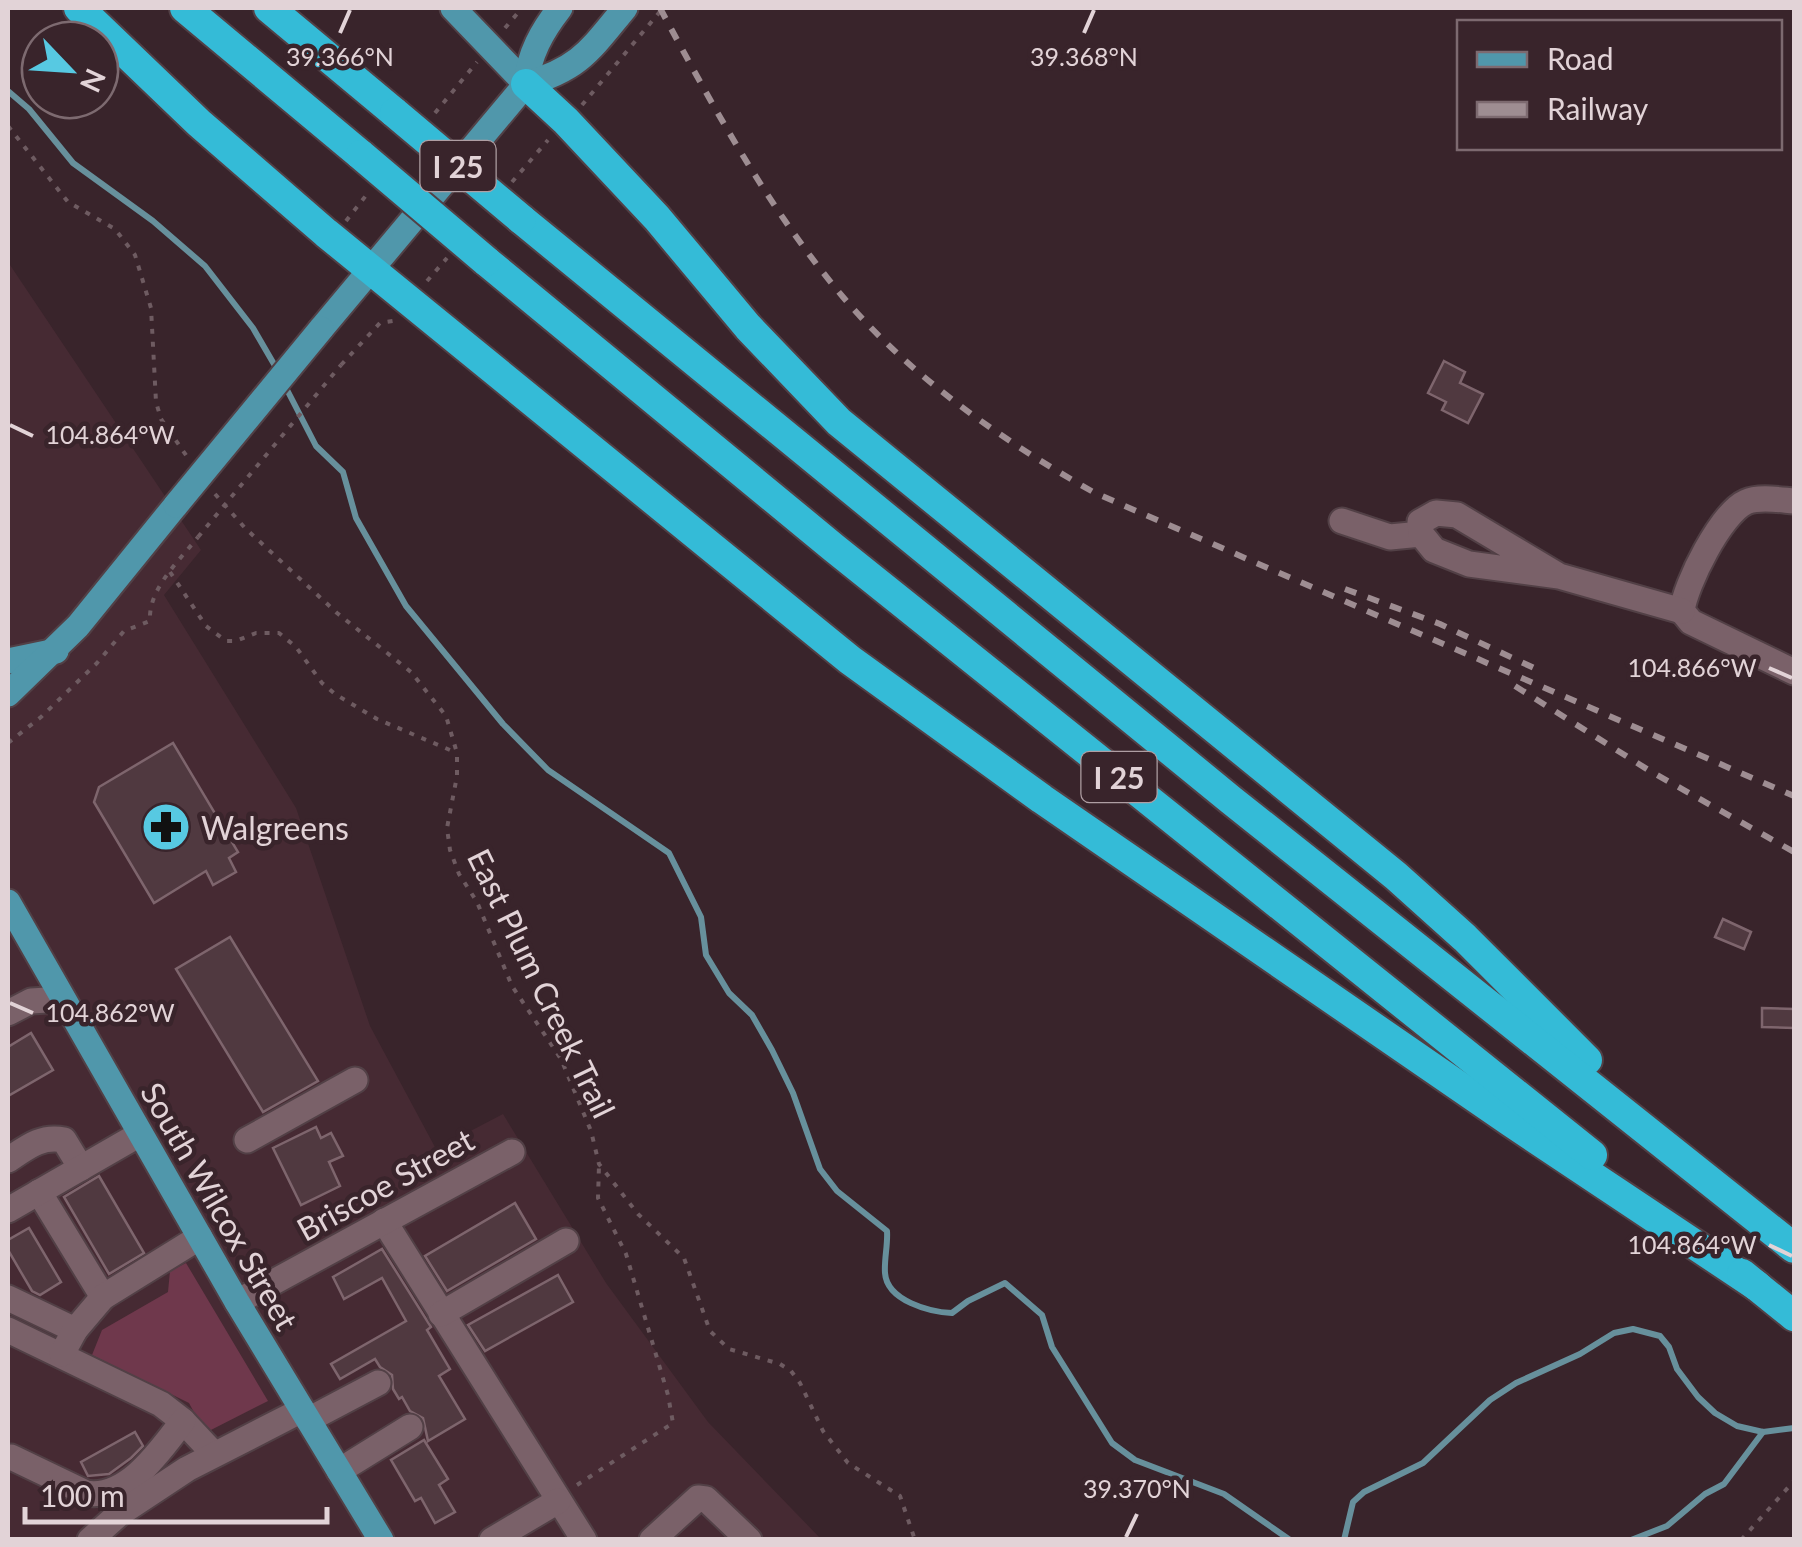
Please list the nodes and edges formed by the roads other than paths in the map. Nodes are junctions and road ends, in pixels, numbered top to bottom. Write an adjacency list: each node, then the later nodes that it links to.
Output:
1 (79, 8): 8 (highway)
2 (185, 8): 34 (highway, I 25, bridge)
3 (270, 8): 27 (highway, I 25, bridge)
4 (453, 8): 7 (main road)
5 (560, 8): 7 (main road)
6 (625, 8): 7 (main road)
7 (526, 84): 8 (main road); 27 (highway)
8 (370, 269): 14 (main road, bridge); 34 (highway)
9 (1794, 501): 13 (street)
10 (1342, 521): 11 (street)
11 (1421, 534): 12 (street); 12 (street)
12 (1559, 576): 13 (street)
13 (1682, 612): 16 (street)
14 (56, 651): 15 (main road); 17 (main road)
15 (8, 661)
16 (1790, 663)
17 (8, 694)
18 (8, 902): 19 (main road, South Wilcox Street)
19 (63, 999): 20 (street); 22 (main road, South Wilcox Street)
20 (8, 1014)
21 (355, 1080): 23 (street)
22 (140, 1134): 26 (street); 31 (main road, South Wilcox Street)
23 (247, 1140)
24 (512, 1152): 30 (street, Briscoe Street)
25 (8, 1160): 26 (street)
26 (81, 1168): 28 (street)
27 (1707, 1177): 33 (highway, I 25)
28 (39, 1192): 29 (street); 35 (street)
29 (8, 1210)
30 (384, 1221): 37 (street, Briscoe Street); 38 (street)
31 (200, 1238): 35 (street); 37 (main road, South Wilcox Street)
32 (566, 1241): 38 (street)
33 (1794, 1248)
34 (1757, 1286): 39 (highway, I 25)
35 (103, 1296): 41 (street)
36 (8, 1298): 41 (street)
37 (237, 1302): 44 (main road, South Wilcox Street)
38 (441, 1314): 50 (street)
39 (1794, 1316)
40 (8, 1330): 42 (street)
41 (75, 1330): 42 (street)
42 (62, 1354): 45 (street)
43 (378, 1382): 44 (street)
44 (305, 1415): 47 (street); 49 (main road, South Wilcox Street)
45 (184, 1422): 47 (street); 48 (street)
46 (410, 1427): 49 (street)
47 (213, 1454): 51 (street)
48 (11, 1457)
49 (339, 1471): 52 (main road, South Wilcox Street)
50 (558, 1501): 53 (street); 54 (street)
51 (90, 1540)
52 (381, 1540)
53 (492, 1540)
54 (584, 1540)
55 (652, 1540): 56 (street)
56 (750, 1540)

